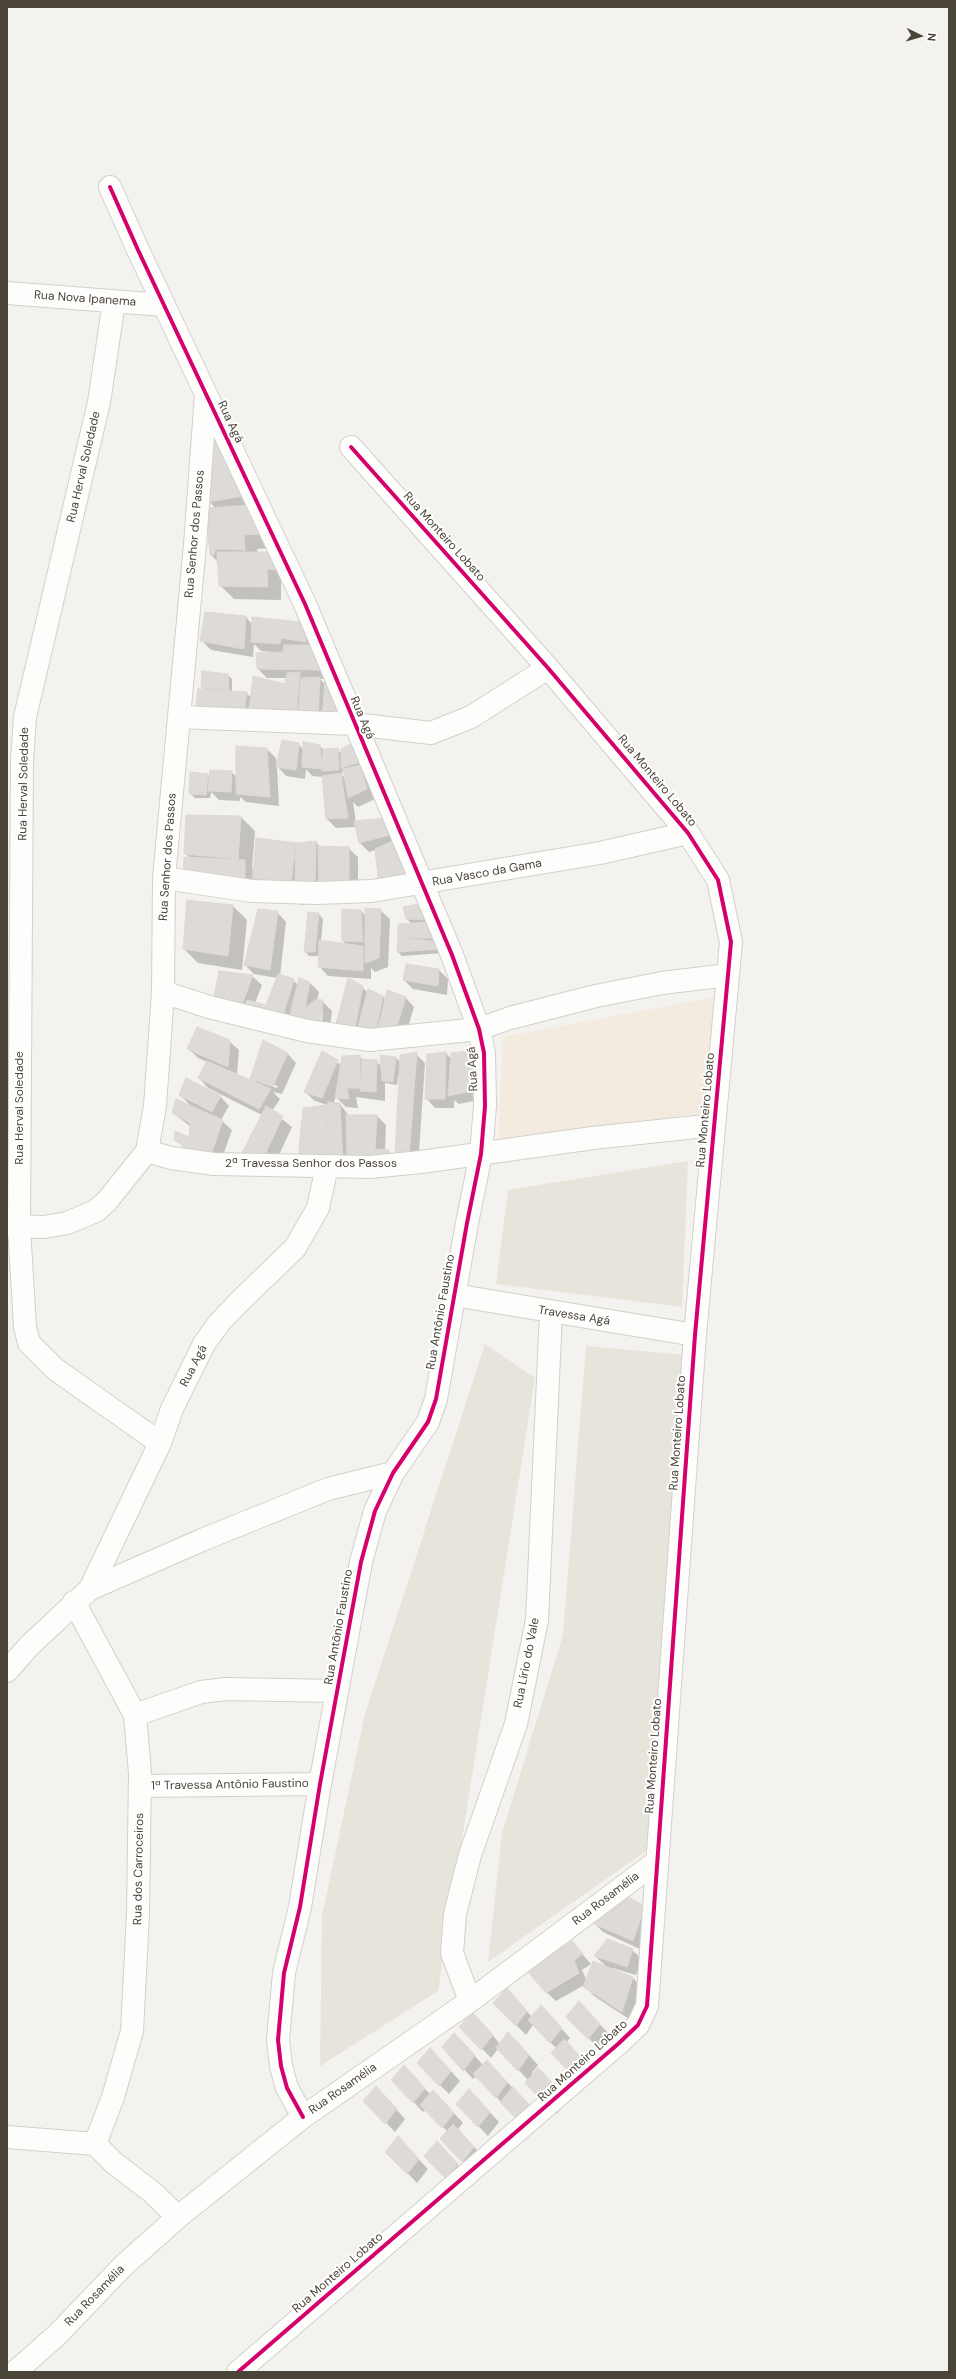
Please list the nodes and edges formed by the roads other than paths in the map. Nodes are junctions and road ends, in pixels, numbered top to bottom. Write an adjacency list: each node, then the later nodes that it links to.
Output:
1 (110, 187): 4 (street, Rua Agá)
2 (7, 293): 3 (street, Rua Nova Ipanema)
3 (114, 302): 4 (street, Rua Nova Ipanema); 20 (street, Rua Herval Soledade)
4 (164, 305): 5 (street, Rua Agá)
5 (206, 393): 8 (street, Rua Senhor dos Passos); 9 (street, Rua Agá)
6 (351, 447): 7 (street, Rua Monteiro Lobato)
7 (548, 668): 9 (street); 10 (street, Rua Monteiro Lobato)
8 (179, 716): 9 (street); 11 (street, Rua Senhor dos Passos)
9 (354, 724): 12 (street, Rua Agá)
10 (688, 833): 12 (street, Rua Vasco da Gama); 13 (street, Rua Monteiro Lobato)
11 (164, 878): 12 (street, Rua Vasco da Gama); 14 (street, Rua Senhor dos Passos)
12 (423, 884): 15 (street, Rua Agá)
13 (728, 975): 15 (street); 16 (street, Rua Monteiro Lobato)
14 (163, 992): 15 (street); 17 (street, Rua Senhor dos Passos)
15 (480, 1030): 18 (street, Rua Agá)
16 (714, 1125): 18 (street, 2ª Travessa Senhor dos Passos); 23 (street, Rua Monteiro Lobato)
17 (147, 1151): 19 (street, 2ª Travessa Senhor dos Passos); 20 (street)
18 (481, 1154): 19 (street, 2ª Travessa Senhor dos Passos); 21 (street, Rua Antônio Faustino)
19 (327, 1166): 24 (street, Rua Agá)
20 (13, 1226): 24 (street, Rua Herval Soledade)
21 (454, 1295): 22 (street, Travessa Agá); 25 (street, Rua Antônio Faustino)
22 (551, 1313): 23 (street, Travessa Agá); 33 (street, Rua Lírio do Vale)
23 (695, 1335): 32 (street, Rua Monteiro Lobato)
24 (160, 1443): 26 (street, Rua Agá)
25 (393, 1473): 26 (street, Rua Agá); 28 (street, Rua Antônio Faustino)
26 (82, 1596): 27 (street, Rua Agá); 29 (street, Rua dos Carroceiros)
27 (7, 1671)
28 (337, 1692): 29 (street); 30 (street, Rua Antônio Faustino)
29 (135, 1715): 31 (street, Rua dos Carroceiros)
30 (320, 1784): 31 (street, 1ª Travessa Antônio Faustino); 34 (street, Rua Antônio Faustino)
31 (140, 1786): 36 (street, Rua dos Carroceiros)
32 (656, 1862): 33 (street, Rua Rosamélia); 39 (street, Rua Monteiro Lobato)
33 (470, 2001): 34 (street, Rua Rosamélia)
34 (303, 2117): 37 (street, Rua Rosamélia)
35 (7, 2137): 36 (street)
36 (95, 2144): 37 (street)
37 (178, 2217): 38 (street, Rua Rosamélia)
38 (15, 2372)
39 (238, 2372)

